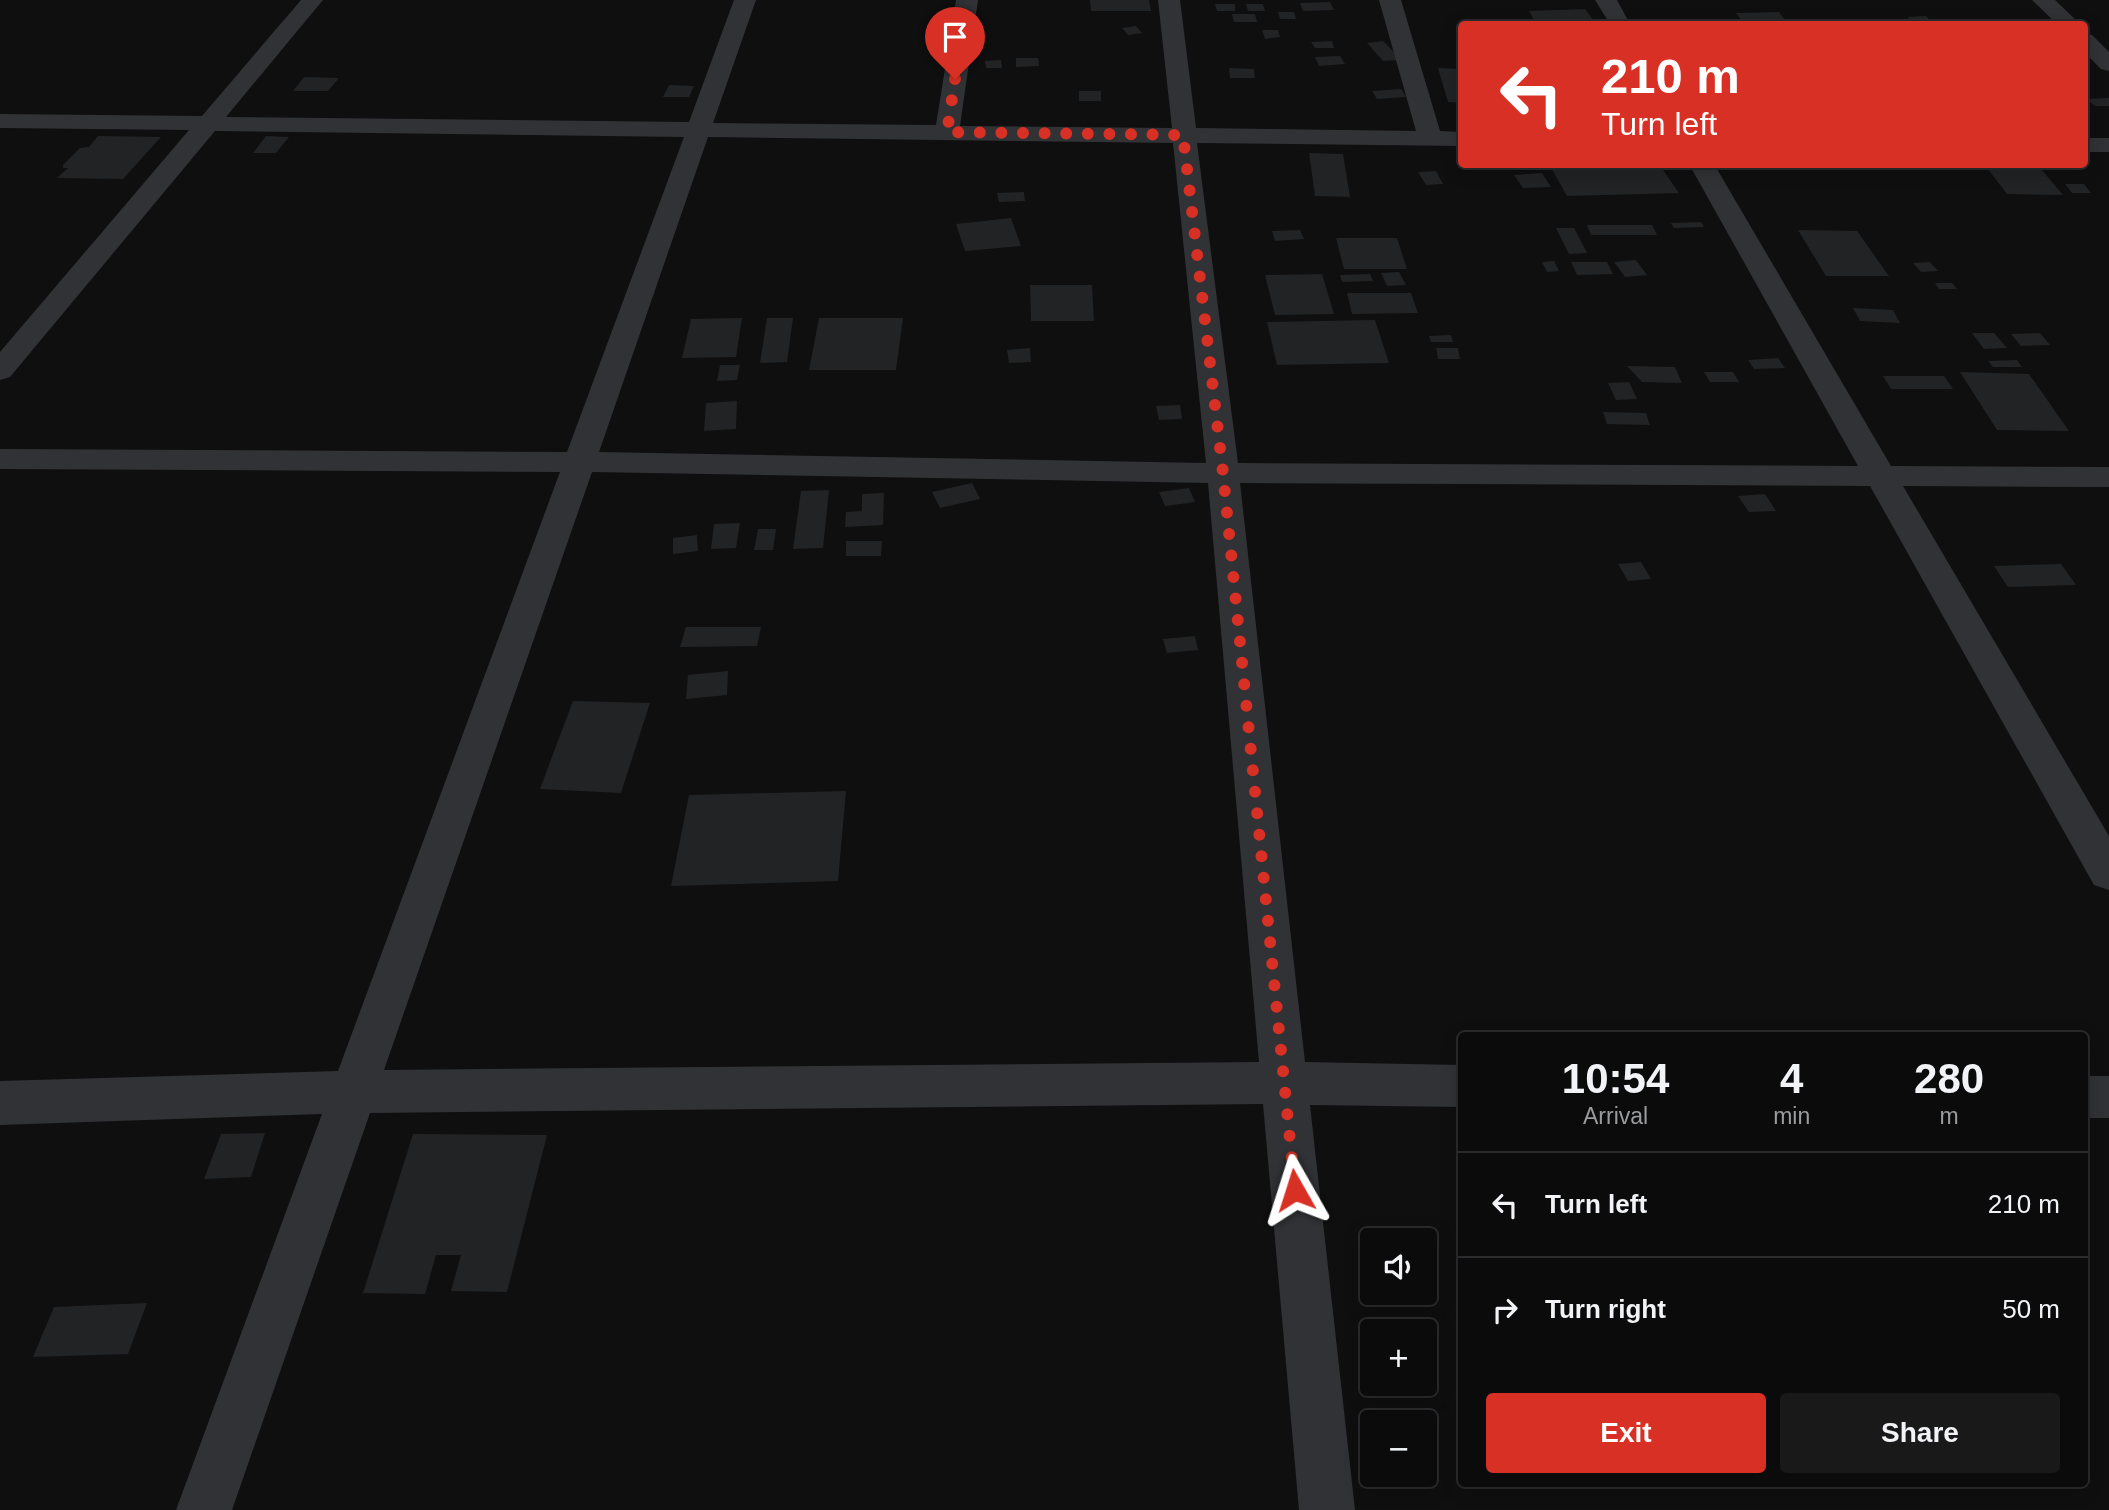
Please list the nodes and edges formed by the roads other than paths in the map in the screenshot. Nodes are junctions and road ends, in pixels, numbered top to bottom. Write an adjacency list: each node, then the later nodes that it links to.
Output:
1 (312, 0): 13 (street)
2 (745, 0): 14 (street)
3 (967, 0): 15 (street)
4 (1169, 0): 16 (street)
5 (1390, 0): 17 (street)
6 (1606, 0): 8 (street)
7 (2043, 0): 9 (street)
8 (1618, 21)
9 (2066, 21)
10 (2088, 44): 11 (street)
11 (2109, 64)
12 (0, 121): 13 (street)
13 (207, 124): 14 (street); 22 (street)
14 (699, 130): 15 (street); 24 (street)
15 (947, 132): 16 (street)
16 (1183, 135): 17 (street); 25 (street)
17 (1430, 138): 18 (street)
18 (1458, 139)
19 (2088, 145): 20 (street)
20 (2109, 145)
21 (1704, 168): 26 (street)
22 (0, 371)
23 (0, 459): 24 (street)
24 (580, 461): 25 (street); 31 (street)
25 (1223, 473): 26 (street); 29 (street)
26 (1881, 477): 27 (street); 28 (street)
27 (2109, 477)
28 (2109, 873)
29 (1284, 1083): 30 (street); 31 (street); 36 (street)
30 (1458, 1086)
31 (353, 1092): 34 (street); 35 (street)
32 (2088, 1097): 33 (street)
33 (2109, 1097)
34 (0, 1103)
35 (204, 1510)
36 (1327, 1510)

